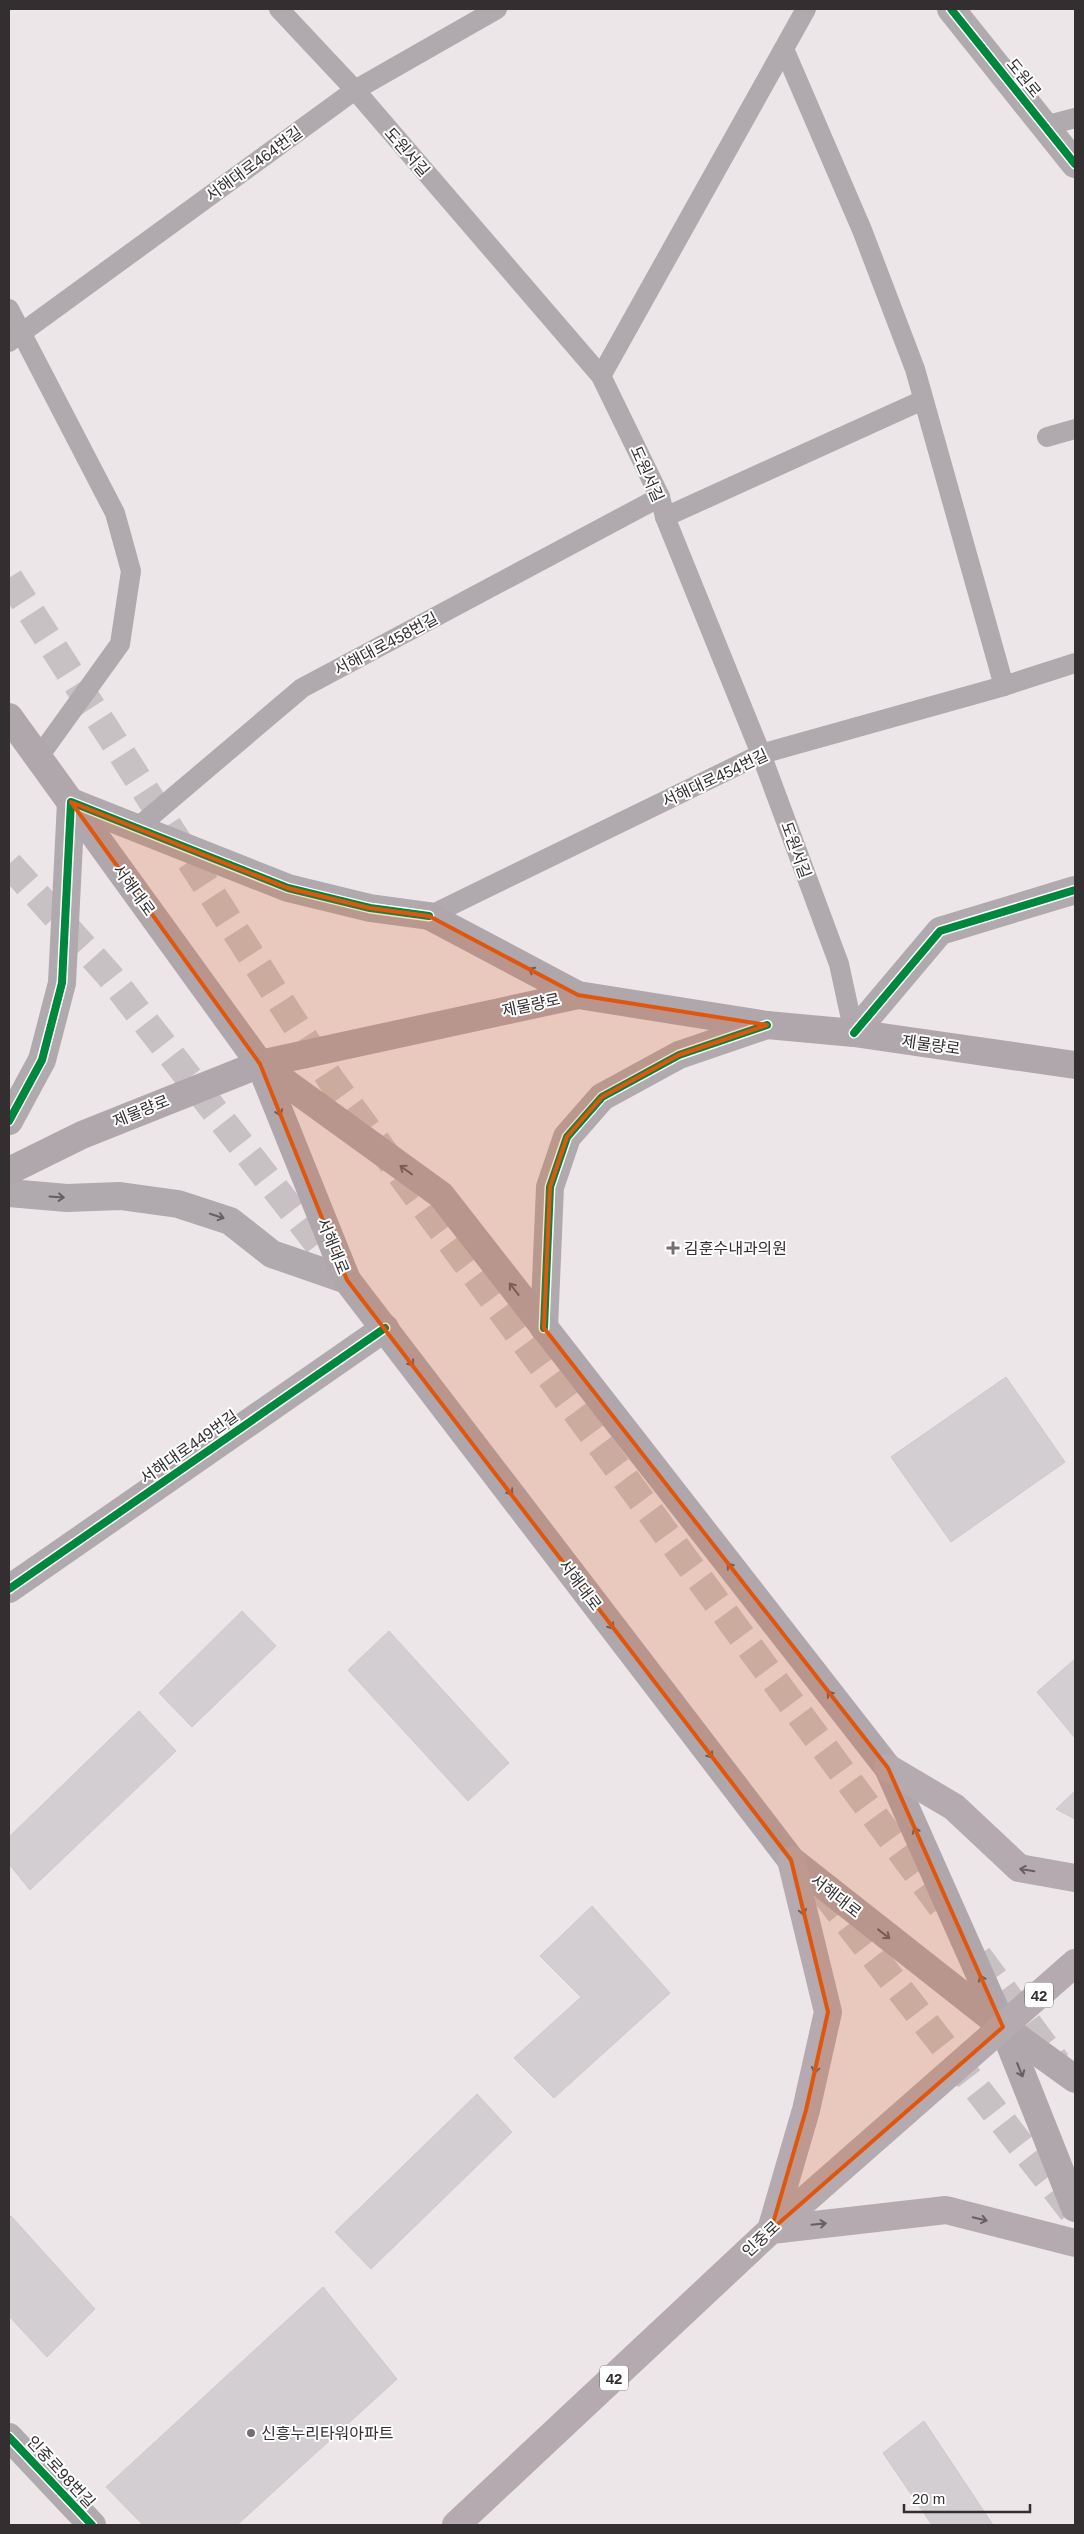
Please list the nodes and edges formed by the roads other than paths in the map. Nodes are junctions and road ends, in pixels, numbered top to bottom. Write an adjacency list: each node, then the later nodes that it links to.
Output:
1 (279, 9): 6 (lane, 도원서길)
2 (497, 9): 6 (lane, 서해대로464번길)
3 (806, 9): 5 (lane)
4 (951, 9): 8 (street, 도원로)
5 (784, 49): 12 (lane); 13 (lane)
6 (355, 90): 11 (lane, 서해대로464번길); 12 (lane, 도원서길)
7 (1075, 118): 8 (lane)
8 (1045, 126): 9 (street, 도원로)
9 (1075, 164)
10 (9, 309): 11 (lane)
11 (15, 338): 22 (lane)
12 (601, 376): 16 (lane, 도원서길)
13 (923, 400): 17 (lane); 19 (lane)
14 (1075, 429): 15 (lane)
15 (1047, 436)
16 (660, 497): 17 (lane, 도원서길); 24 (lane, 서해대로458번길)
17 (665, 517): 21 (lane, 도원서길)
18 (1075, 663): 19 (lane, 서해대로454번길)
19 (1004, 686): 21 (lane, 서해대로454번길)
20 (9, 717): 22 (main road, 서해대로)
21 (761, 754): 26 (lane, 서해대로454번길); 29 (lane, 도원서길)
22 (38, 758): 23 (main road, 서해대로)
23 (71, 802): 24 (street); 30 (main road, 서해대로); 32 (street)
24 (136, 828): 26 (street)
25 (1075, 890): 29 (street)
26 (428, 916): 27 (main road, one-way to 26)
27 (578, 995): 28 (main road, 제물량로); 30 (main road, 제물량로)
28 (767, 1025): 29 (main road, 제물량로); 37 (street)
29 (854, 1034): 31 (main road, 제물량로)
30 (260, 1064): 33 (main road, 제물량로); 35 (main road, 서해대로, one-way to 35); 37 (main road, 서해대로, one-way to 30)
31 (1075, 1065)
32 (9, 1121)
33 (9, 1171)
34 (9, 1193): 35 (street, one-way to 35)
35 (347, 1280): 36 (main road, 서해대로)
36 (385, 1328): 38 (street, 서해대로449번길); 40 (main road, 서해대로, one-way to 40)
37 (544, 1328): 39 (main road, 서해대로, one-way to 37)
38 (9, 1589)
39 (888, 1768): 41 (main road, one-way to 39); 43 (main road, 서해대로, one-way to 39)
40 (791, 1860): 43 (main road, 서해대로, one-way to 43); 46 (main road, one-way to 46)
41 (1075, 1878)
42 (1075, 1964): 43 (main road, 인중로 / 42)
43 (1003, 2027): 44 (main road, 서해대로); 45 (main road, 서해대로, one-way to 45); 46 (main road, 인중로 / 42)
44 (1075, 2079)
45 (1075, 2208)
46 (771, 2230): 47 (main road, one-way to 47); 50 (main road, 인중로 / 42)
47 (1075, 2243)
48 (9, 2437): 49 (street, 인중로98번길)
49 (92, 2525)
50 (456, 2525)

